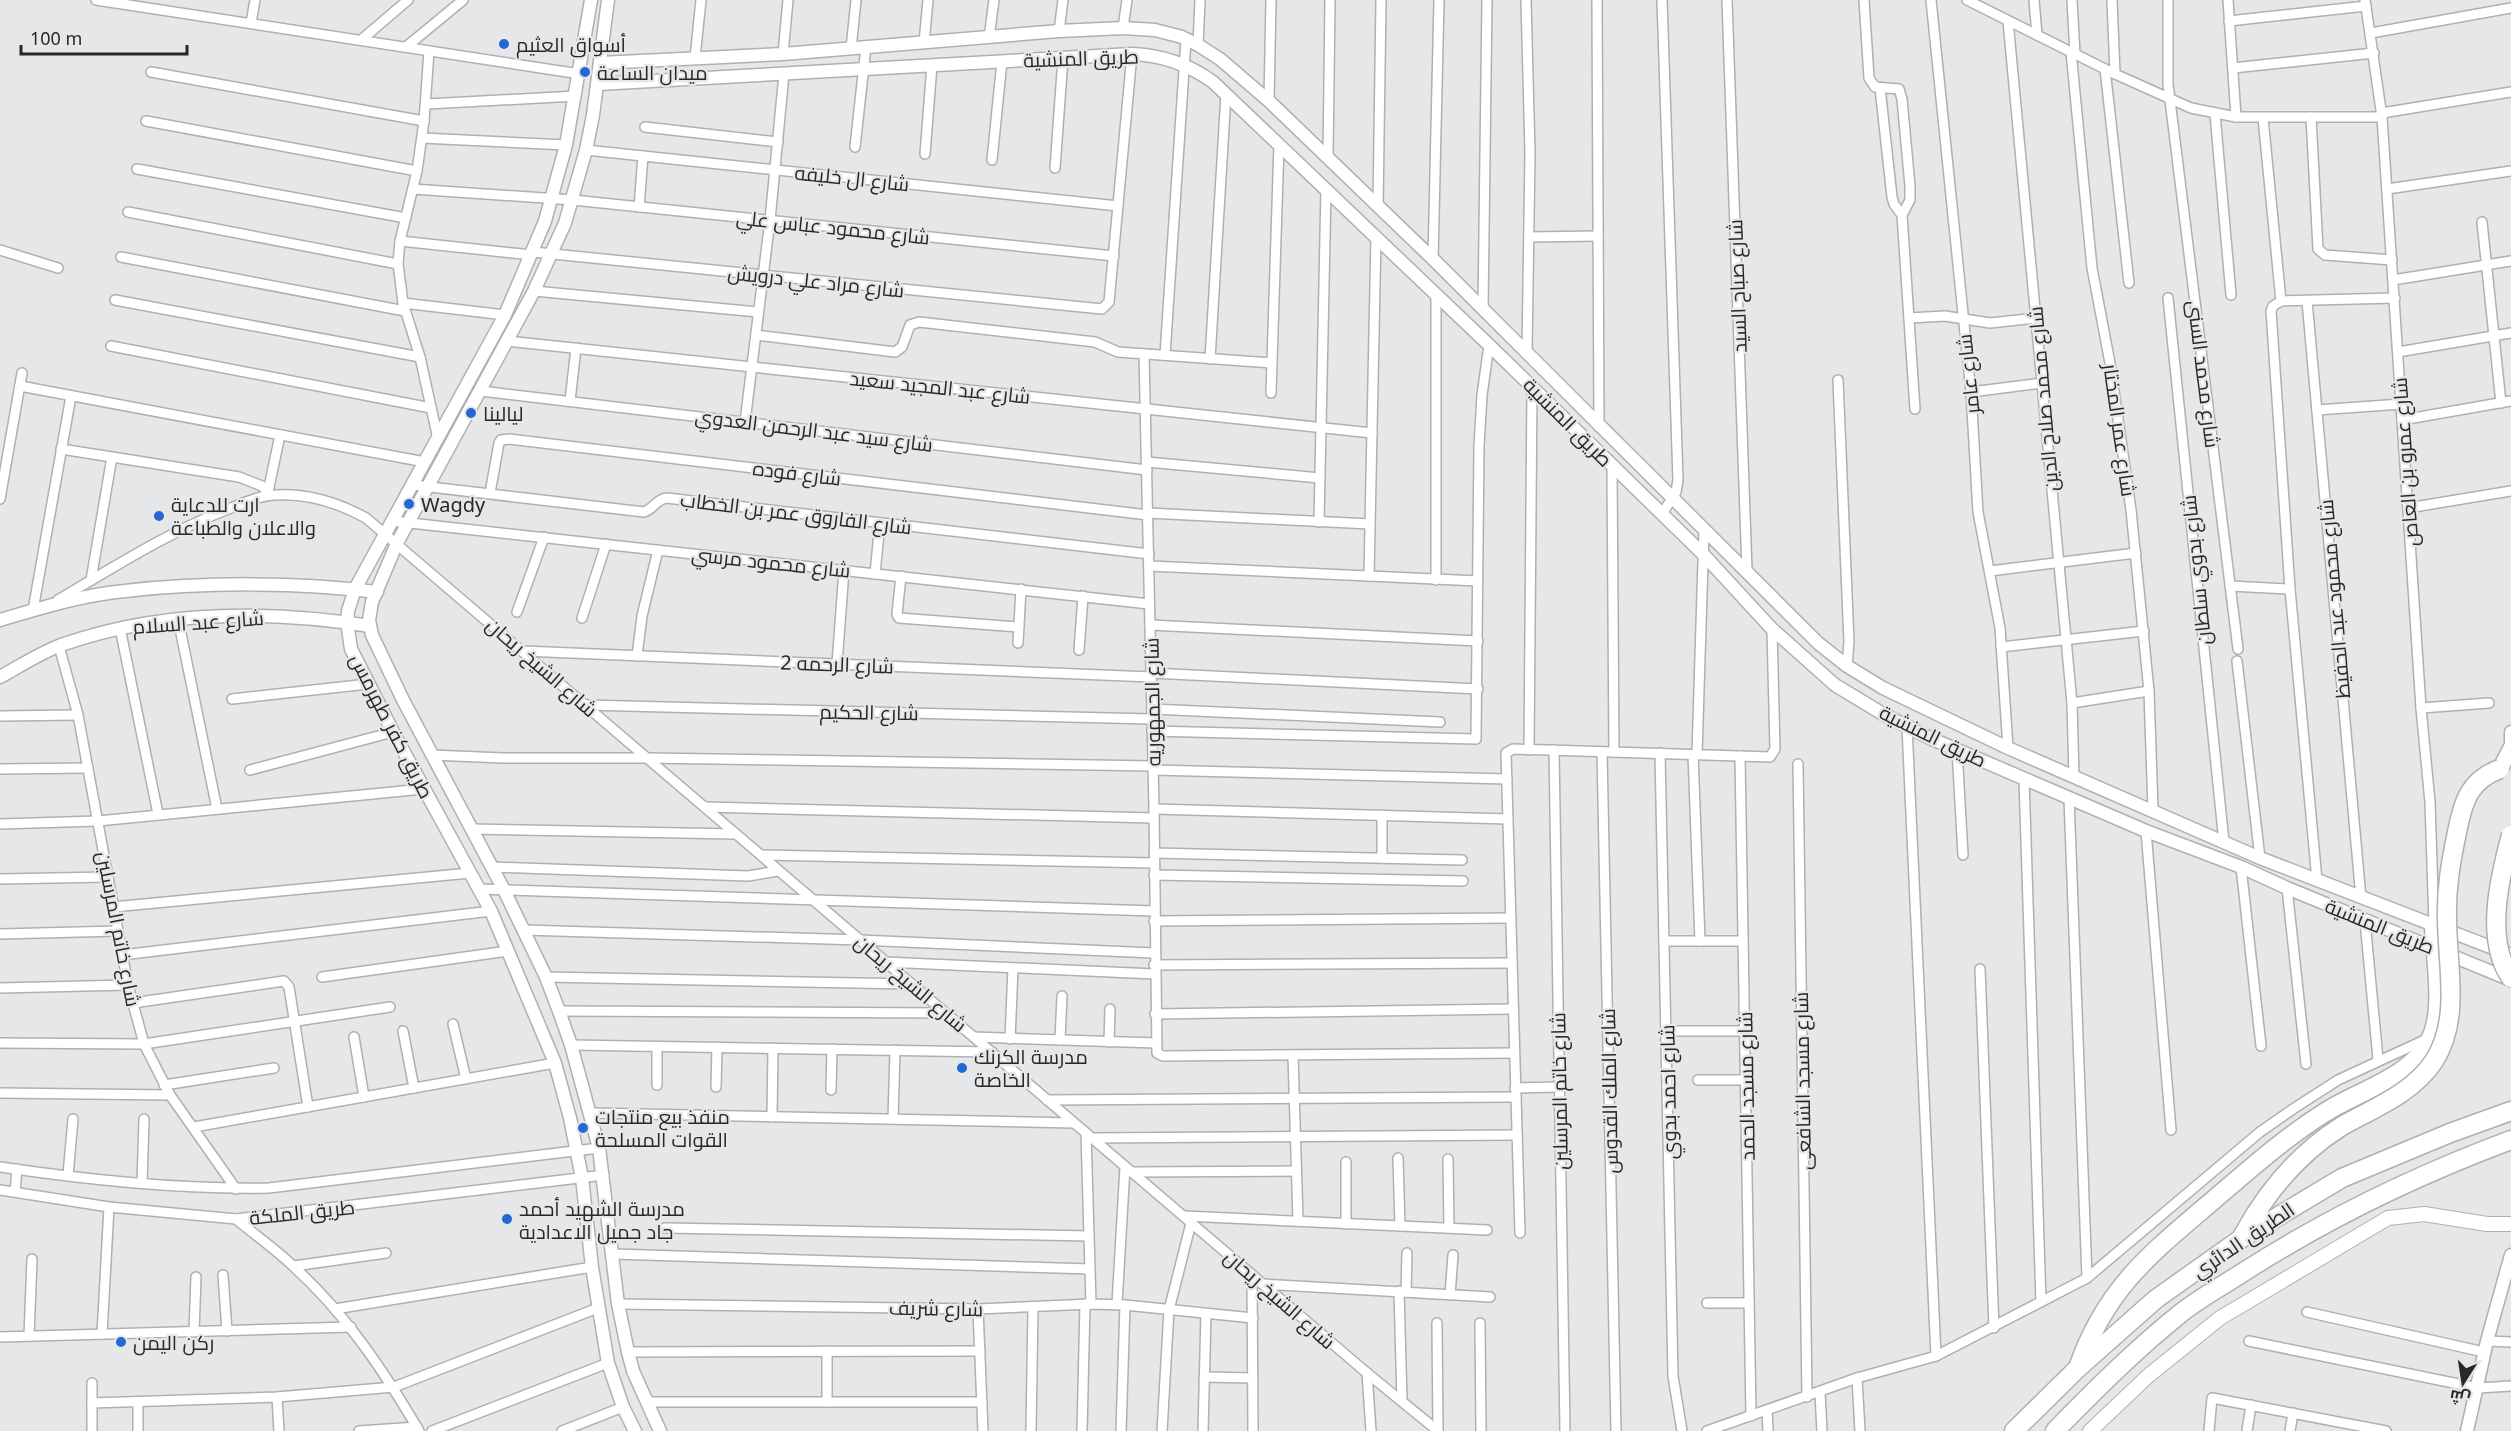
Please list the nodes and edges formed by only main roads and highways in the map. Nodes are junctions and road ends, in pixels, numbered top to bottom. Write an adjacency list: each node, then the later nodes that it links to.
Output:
1 (2511, 747): 2 (main road)
2 (2500, 769): 9 (highway, bridge)
3 (2511, 836): 5 (highway, bridge)
4 (2434, 926): 10 (highway)
5 (2511, 979)
6 (2511, 1111): 9 (highway, الطريق الدائري)
7 (2511, 1140): 12 (highway, الطريق الدائري)
8 (2511, 1224): 13 (main road)
9 (2242, 1238): 10 (highway, الطريق الدائري)
10 (2078, 1368): 11 (highway, الطريق الدائري)
11 (2014, 1431)
12 (2055, 1431)
13 (2090, 1431)

